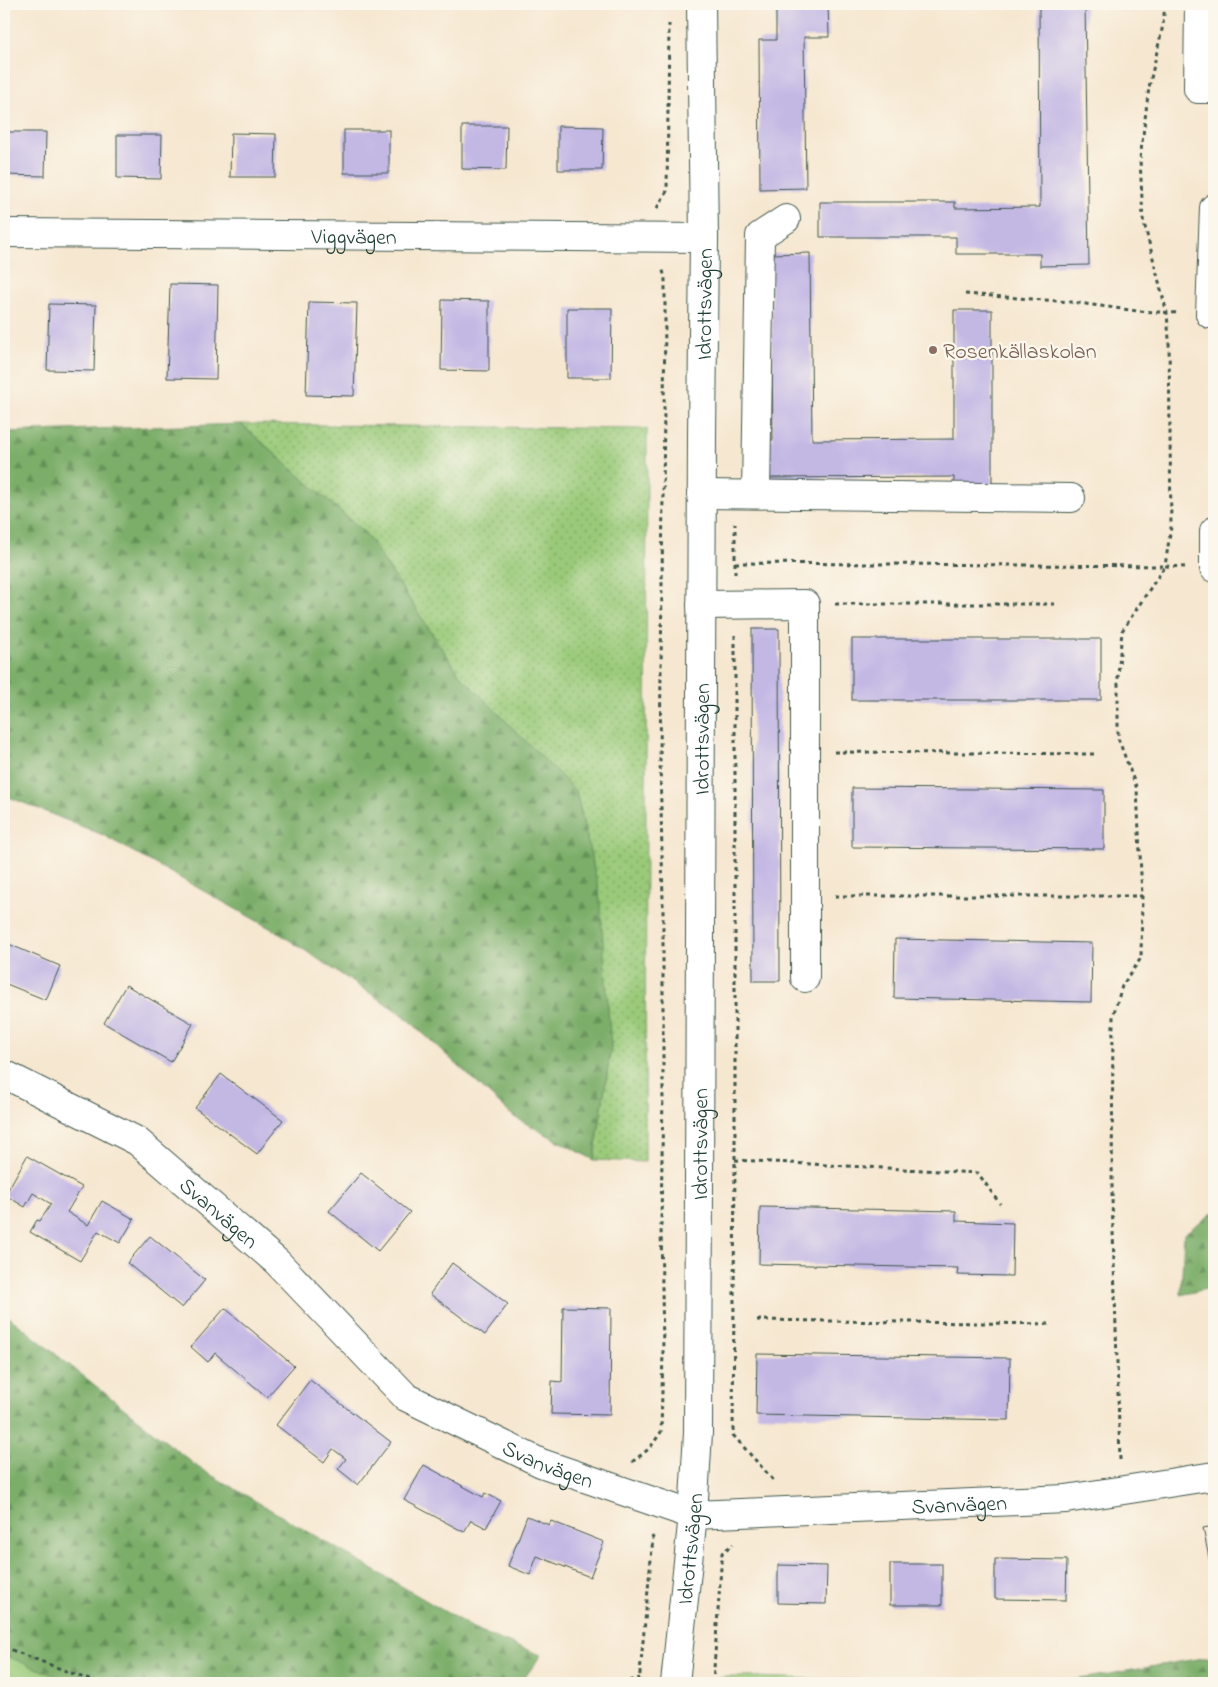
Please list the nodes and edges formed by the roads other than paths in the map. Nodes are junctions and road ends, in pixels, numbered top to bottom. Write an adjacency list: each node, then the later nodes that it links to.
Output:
1 (701, 4): 7 (street, Idrottsvägen)
2 (1199, 4): 3 (street)
3 (1206, 89)
4 (1214, 208): 8 (street)
5 (786, 219): 10 (street)
6 (4, 233): 7 (street, Viggvägen)
7 (704, 238): 9 (street, Idrottsvägen)
8 (1212, 314)
9 (702, 494): 10 (street); 14 (street, Idrottsvägen)
10 (746, 494): 11 (street)
11 (1072, 498)
12 (1214, 531): 13 (street)
13 (1214, 568)
14 (702, 605): 15 (street); 18 (street, Idrottsvägen)
15 (805, 978)
16 (4, 1074): 18 (street, Svanvägen)
17 (1214, 1476): 18 (street, Svanvägen)
18 (693, 1515): 19 (street, Idrottsvägen)
19 (675, 1683)

